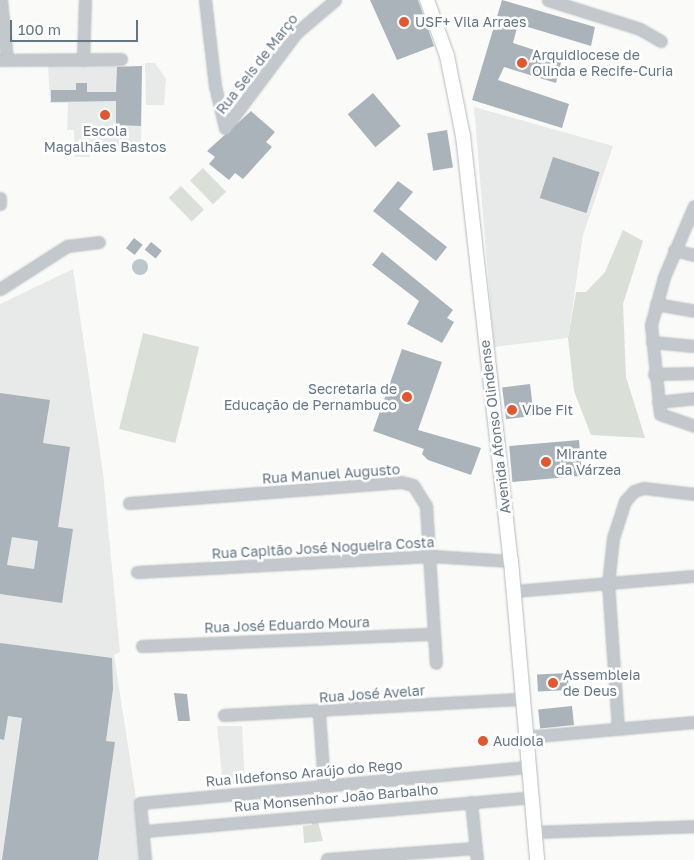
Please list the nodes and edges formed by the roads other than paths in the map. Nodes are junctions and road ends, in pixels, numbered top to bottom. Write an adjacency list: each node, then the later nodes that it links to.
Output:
1 (1, 0): 9 (street)
2 (85, 0): 10 (street)
3 (205, 0): 7 (street, Rua Seis de Março)
4 (335, 0): 7 (street, Rua Seis de Março)
5 (427, 0): 32 (main road, Avenida Afonso Olindense)
6 (548, 0): 8 (street)
7 (320, 6)
8 (661, 41)
9 (3, 60): 10 (street)
10 (83, 60): 11 (street)
11 (122, 60)
12 (0, 198): 13 (street)
13 (0, 204)
14 (694, 206): 15 (street)
15 (691, 224): 17 (street)
16 (100, 242): 19 (street)
17 (674, 250): 18 (street); 20 (street)
18 (694, 255)
19 (0, 289)
20 (656, 304): 21 (street); 22 (street)
21 (694, 311)
22 (652, 342): 23 (street); 25 (street)
23 (694, 346)
24 (694, 373): 25 (street)
25 (654, 374): 27 (street)
26 (694, 398): 27 (street)
27 (658, 402): 28 (street)
28 (694, 426)
29 (694, 494): 35 (street)
30 (130, 504): 31 (street, Rua Manuel Augusto)
31 (431, 556): 32 (street, Rua Capitão José Nogueira Costa); 33 (street, Rua Capitão José Nogueira Costa); 37 (street, Rua Manuel Augusto)
32 (511, 561): 36 (main road, Avenida Afonso Olindense)
33 (137, 572)
34 (694, 576): 35 (street)
35 (608, 584): 36 (street); 44 (street)
36 (514, 591): 40 (main road, Avenida Afonso Olindense)
37 (434, 634): 38 (street, Rua José Eduardo Moura); 39 (street, Rua Manuel Augusto)
38 (142, 646)
39 (436, 663)
40 (523, 698): 41 (street, Rua José Avelar); 45 (main road, Avenida Afonso Olindense)
41 (319, 713): 42 (street, Rua José Avelar); 47 (street)
42 (224, 715)
43 (694, 722): 44 (street)
44 (618, 728): 45 (street)
45 (525, 737): 46 (main road, Avenida Afonso Olindense)
46 (527, 767): 47 (street, Rua Ildefonso Araújo do Rego); 48 (main road, Avenida Afonso Olindense)
47 (324, 786): 51 (street, Rua Ildefonso Araújo do Rego)
48 (530, 797): 49 (street, Rua Monsenhor João Barbalho); 52 (main road, Avenida Afonso Olindense)
49 (471, 802): 51 (street, Rua Monsenhor João Barbalho); 53 (street)
50 (694, 826): 52 (street)
51 (145, 830): 55 (street, Rua Ildefonso Araújo do Rego)
52 (534, 832): 57 (main road, Avenida Afonso Olindense)
53 (475, 848): 54 (street); 56 (street)
54 (326, 858)
55 (145, 860)
56 (477, 860)
57 (537, 860)

